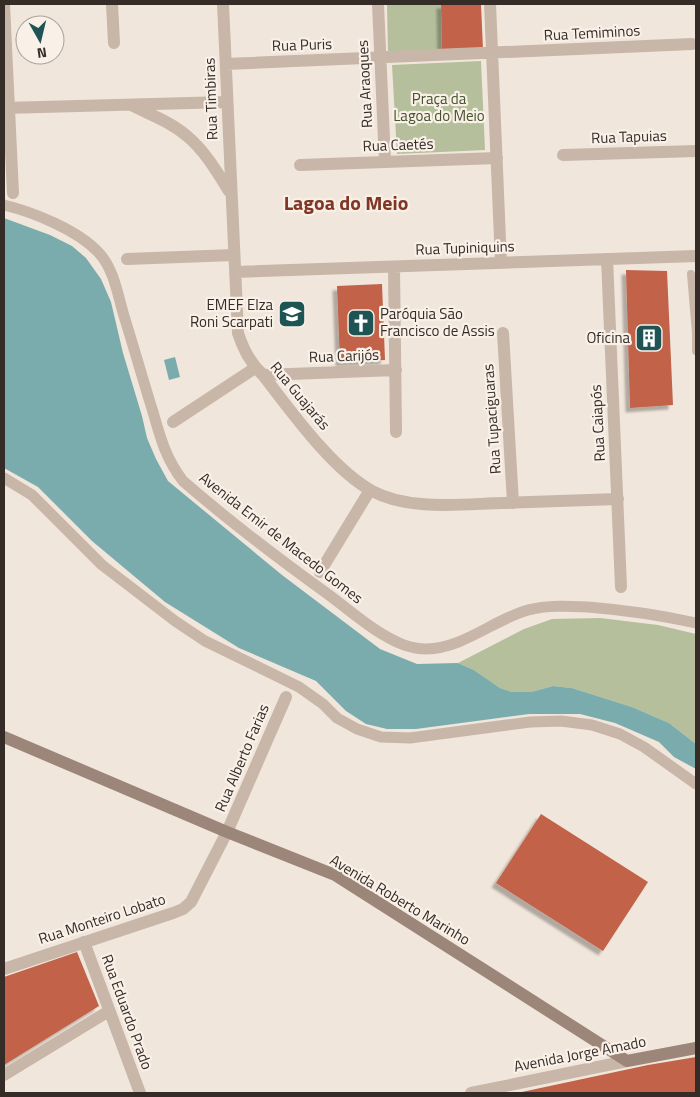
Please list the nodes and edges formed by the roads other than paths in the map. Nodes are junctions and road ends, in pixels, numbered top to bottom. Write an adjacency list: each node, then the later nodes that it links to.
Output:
1 (4, 4): 13 (street)
2 (112, 4): 6 (street)
3 (223, 4): 10 (street, Rua Timbiras)
4 (378, 4): 9 (street, Rua Araoques)
5 (490, 4): 8 (street)
6 (114, 43)
7 (692, 44): 8 (street, Rua Temiminos)
8 (492, 54): 9 (street, Rua Temiminos); 16 (street)
9 (379, 58): 10 (street, Rua Puris); 17 (street, Rua Araoques)
10 (226, 64): 11 (street, Rua Timbiras)
11 (227, 102): 12 (street); 20 (street, Rua Timbiras)
12 (128, 104): 13 (street); 20 (street)
13 (7, 108): 19 (street)
14 (696, 151): 15 (street, Rua Tapuias)
15 (563, 155)
16 (496, 158): 17 (street, Rua Caetés); 26 (street)
17 (385, 162): 18 (street, Rua Caetés)
18 (300, 165)
19 (13, 193)
20 (231, 194): 22 (street, Rua Guajarás)
21 (4, 205): 43 (street, Avenida Emir de Macedo Gomes)
22 (234, 255): 24 (street); 28 (street, Rua Guajarás)
23 (696, 256): 25 (street, Rua Tupiniquins)
24 (127, 259)
25 (607, 259): 26 (street, Rua Tupiniquins); 39 (street, Rua Caiapós)
26 (501, 263): 27 (street, Rua Tupiniquins)
27 (394, 267): 28 (street, Rua Tupiniquins); 33 (street)
28 (235, 272): 34 (street, Rua Guajarás)
29 (691, 274): 31 (lane)
30 (503, 333): 40 (street, Rua Tupaciguaras)
31 (696, 333): 32 (lane)
32 (696, 351)
33 (396, 370): 34 (street, Rua Carijós); 36 (street)
34 (259, 372): 35 (street); 38 (street, Rua Guajarás)
35 (173, 422)
36 (396, 432)
37 (4, 478): 46 (street)
38 (370, 490): 40 (street, Rua Guajarás); 41 (street)
39 (618, 499): 40 (street, Rua Guajarás); 42 (street, Rua Caiapós)
40 (513, 503)
41 (320, 572)
42 (621, 586)
43 (696, 623)
44 (286, 696): 47 (street, Rua Alberto Farias)
45 (4, 737): 47 (main road, Avenida Roberto Marinho)
46 (696, 784)
47 (227, 832): 48 (street, Rua Monteiro Lobato); 52 (main road, Avenida Roberto Marinho)
48 (84, 942): 49 (street, Rua Monteiro Lobato); 50 (street, Rua Eduardo Prado)
49 (4, 969)
50 (109, 1010): 53 (street); 54 (street, Rua Eduardo Prado)
51 (696, 1048): 52 (main road, Avenida Jorge Amado)
52 (627, 1061): 55 (street, Avenida Jorge Amado)
53 (4, 1075)
54 (140, 1093)
55 (471, 1093)

